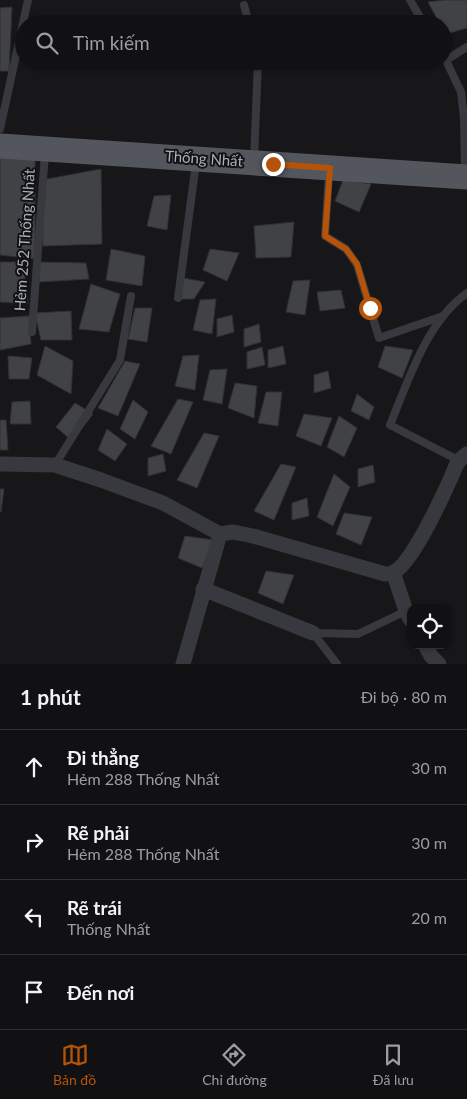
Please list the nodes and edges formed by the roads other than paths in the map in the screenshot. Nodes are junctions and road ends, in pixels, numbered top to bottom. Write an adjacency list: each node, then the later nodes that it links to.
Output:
1 (28, 0): 4 (lane)
2 (410, 0): 6 (lane)
3 (244, 5): 5 (lane)
4 (25, 15)
5 (247, 15)
6 (419, 15)
7 (467, 47): 8 (lane)
8 (452, 54)
9 (15, 60): 12 (lane)
10 (258, 70): 16 (lane)
11 (451, 70): 18 (lane)
12 (0, 129)
13 (0, 146): 14 (main road, Thống Nhất)
14 (46, 149): 15 (main road, Thống Nhất); 23 (lane, Hẻm 252 Thống Nhất)
15 (197, 158): 16 (main road, Thống Nhất); 21 (lane)
16 (254, 162): 17 (main road, Thống Nhất)
17 (330, 168): 18 (main road, Thống Nhất); 22 (lane)
18 (466, 180)
19 (467, 293): 22 (lane)
20 (131, 296): 26 (lane)
21 (178, 298)
22 (443, 316): 24 (lane)
23 (32, 332)
24 (462, 457): 28 (street)
25 (0, 464): 26 (street)
26 (55, 465): 27 (street)
27 (220, 534): 28 (street); 29 (street)
28 (393, 572): 30 (street)
29 (204, 589): 32 (street); 34 (street)
30 (407, 613)
31 (407, 616): 32 (lane)
32 (313, 633): 35 (lane)
33 (427, 649): 36 (street)
34 (183, 664)
35 (337, 664)
36 (438, 664)

